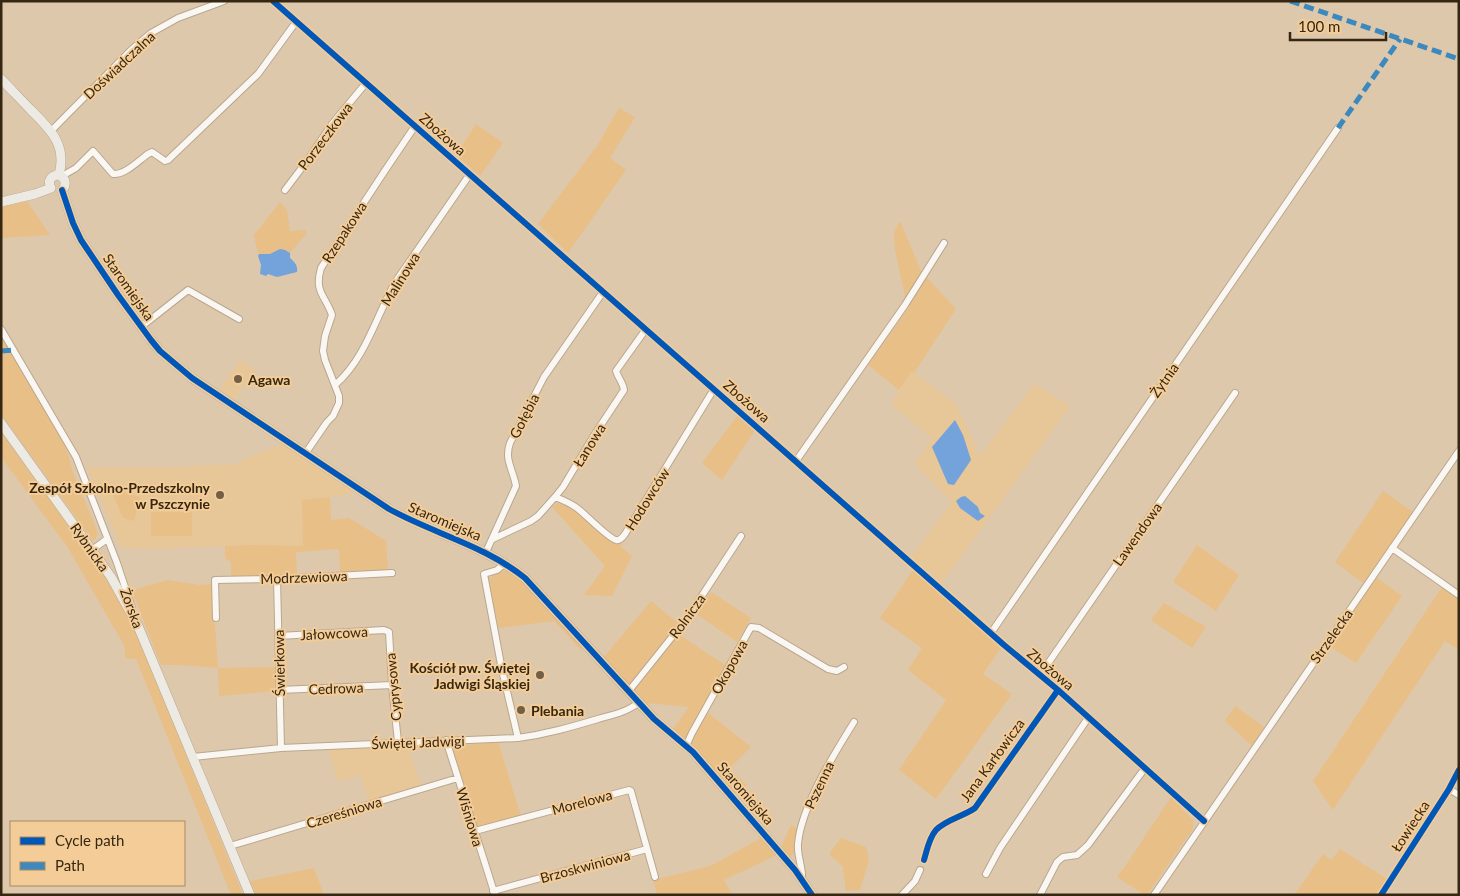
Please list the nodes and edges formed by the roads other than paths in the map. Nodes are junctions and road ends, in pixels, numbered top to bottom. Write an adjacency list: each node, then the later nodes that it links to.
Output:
1 (224, 1): 8 (street, Doświadczalna)
2 (274, 1): 3 (street, Zbożowa)
3 (296, 22): 5 (street, Zbożowa); 10 (street)
4 (1, 79): 8 (street)
5 (366, 83): 6 (street, Zbożowa); 13 (street, Porzeczkowa)
6 (416, 126): 9 (street, Zbożowa); 21 (street, Rzepakowa)
7 (1338, 128): 42 (street, Żytnia)
8 (51, 131): 10 (street)
9 (470, 174): 16 (street, Zbożowa); 21 (street, Malinowa)
10 (61, 176): 11 (street); 12 (street)
11 (51, 188): 12 (street); 14 (street)
12 (62, 190): 18 (street, Staromiejska)
13 (285, 190)
14 (1, 202)
15 (944, 243): 27 (street)
16 (603, 292): 20 (street, Zbożowa); 30 (street, Gołębia)
17 (239, 319): 18 (street)
18 (141, 327): 26 (street, Staromiejska)
19 (1, 329): 31 (street, Żorska)
20 (646, 330): 22 (street, Zbożowa); 28 (street, Łanowa)
21 (335, 385): 26 (street, Rzepakowa)
22 (714, 389): 27 (street, Zbożowa); 28 (street, Hodowców)
23 (1234, 393): 45 (street, Lawendowa)
24 (1, 423): 33 (street, Rybnicka)
25 (1459, 451): 32 (street, Strzelecka)
26 (305, 454): 34 (street, Staromiejska)
27 (796, 461): 42 (street, Zbożowa)
28 (555, 497): 30 (street, Łanowa)
29 (741, 536): 49 (street, Rolnicza)
30 (493, 538): 34 (street, Gołębia)
31 (107, 540): 33 (street); 40 (street, Żorska)
32 (1392, 548): 38 (street); 64 (street, Strzelecka)
33 (92, 550): 40 (street, Rybnicka)
34 (486, 552): 35 (street, Staromiejska)
35 (505, 563): 49 (street, Staromiejska); 53 (street)
36 (392, 573): 37 (street, Modrzewiowa)
37 (277, 579): 39 (street, Modrzewiowa); 43 (street, Świerkowa)
38 (1459, 594)
39 (216, 618)
40 (138, 626): 58 (street, Żorska)
41 (389, 632): 43 (street, Jałowcowa); 46 (street, Cyprysowa)
42 (991, 633): 45 (street, Zbożowa)
43 (279, 636): 47 (street, Świerkowa)
44 (844, 667): 56 (street, Okopowa)
45 (1040, 675): 48 (street, Zbożowa)
46 (392, 685): 47 (street, Cedrowa); 55 (street, Cyprysowa)
47 (280, 690): 57 (street, Świerkowa)
48 (1058, 690): 51 (street, Zbożowa); 70 (street, Jana Karłowicza)
49 (628, 692): 50 (street, Staromiejska)
50 (638, 703): 53 (street, Świętej Jadwigi); 56 (street, Staromiejska)
51 (1088, 718): 59 (street, Zbożowa); 72 (street)
52 (854, 722): 68 (street, Pszenna)
53 (518, 738): 54 (street, Świętej Jadwigi)
54 (446, 740): 55 (street, Świętej Jadwigi); 61 (street, Wiśniowa)
55 (398, 742): 57 (street, Świętej Jadwigi)
56 (686, 746): 69 (street, Staromiejska)
57 (282, 748): 58 (street, Świętej Jadwigi)
58 (193, 757): 66 (street, Żorska)
59 (1145, 768): 64 (street, Zbożowa); 79 (street)
60 (1459, 770): 62 (street, Łowiecka)
61 (458, 778): 65 (street, Wiśniowa); 66 (street, Czereśniowa)
62 (1449, 789): 63 (street); 81 (street, Łowiecka)
63 (1459, 795)
64 (1204, 821): 80 (street, Strzelecka)
65 (474, 831): 67 (street, Morelowa); 75 (street, Wiśniowa)
66 (230, 846): 76 (street, Żorska)
67 (647, 849): 73 (street, Morelowa); 75 (street, Brzoskwiniowa)
68 (798, 853): 69 (street); 74 (street, Pszenna)
69 (787, 860): 74 (street, Staromiejska)
70 (924, 860)
71 (920, 870): 78 (street)
72 (986, 874)
73 (655, 877)
74 (802, 879): 77 (street, Staromiejska)
75 (494, 893)
76 (250, 895)
77 (812, 895)
78 (902, 895)
79 (1040, 895)
80 (1154, 895)
81 (1381, 895)

